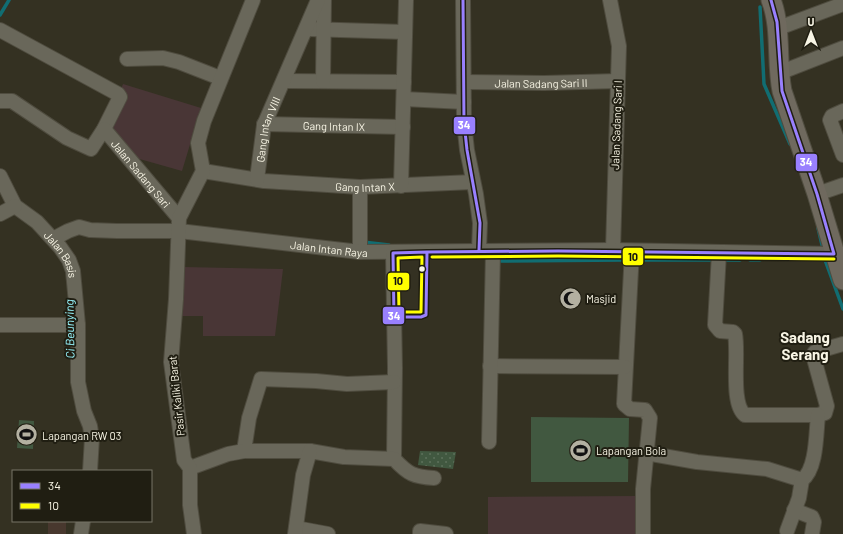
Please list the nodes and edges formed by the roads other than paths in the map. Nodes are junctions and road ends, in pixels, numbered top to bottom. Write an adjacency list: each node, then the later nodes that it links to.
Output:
1 (253, 0): 18 (street)
2 (318, 0): 12 (street, Gang Intan VIII)
3 (324, 0): 13 (street)
4 (406, 0): 14 (street)
5 (463, 0): 23 (street)
6 (610, 0): 21 (street, Jalan Sadang Sari I)
7 (771, 0): 10 (main road)
8 (778, 0): 10 (street)
9 (843, 4): 10 (street)
10 (781, 27): 17 (main road)
11 (0, 30): 30 (street)
12 (307, 30): 13 (street); 19 (street, Gang Intan VIII)
13 (324, 30): 14 (street); 20 (street)
14 (405, 32): 22 (street)
15 (843, 48): 17 (street)
16 (127, 59): 18 (street)
17 (779, 73): 39 (main road)
18 (220, 78): 32 (street)
19 (284, 81): 20 (street); 28 (street, Gang Intan VIII)
20 (323, 81): 22 (street)
21 (618, 81): 23 (street, Jalan Sadang Sari II); 45 (street, Jalan Sadang Sari I)
22 (404, 82): 24 (street)
23 (464, 82): 26 (street)
24 (404, 99): 26 (street); 29 (street)
25 (0, 101): 30 (street)
26 (464, 102): 35 (street)
27 (843, 111): 31 (street)
28 (264, 124): 29 (street, Gang Intan IX); 34 (street, Gang Intan VIII)
29 (403, 127): 37 (street)
30 (104, 129): 42 (street, Jalan Sadang Sari)
31 (843, 155)
32 (203, 171): 34 (street, Gang Intan X); 42 (street)
33 (0, 176): 40 (street, Jalan Basis)
34 (257, 179): 38 (street, Gang Intan X)
35 (473, 182): 37 (street, Gang Intan X); 44 (street)
36 (843, 185): 39 (street)
37 (401, 186): 38 (street, Gang Intan X)
38 (360, 187): 47 (street)
39 (817, 194): 50 (main road)
40 (15, 206): 41 (street); 43 (street, Jalan Basis)
41 (0, 214)
42 (179, 224): 43 (street, Jalan Intan Raya); 47 (street, Jalan Intan Raya); 64 (street, Pasir Kaliki Barat)
43 (52, 239): 53 (street, Jalan Basis)
44 (486, 250): 45 (street, Jalan Intan Raya); 48 (street, Jalan Intan Raya); 55 (street)
45 (613, 250): 46 (street, Jalan Intan Raya)
46 (632, 251): 49 (street, Jalan Intan Raya); 56 (street)
47 (360, 252): 48 (street, Jalan Intan Raya)
48 (393, 253): 57 (street)
49 (719, 253): 50 (street, Jalan Intan Raya); 58 (street)
50 (834, 254): 51 (main road)
51 (843, 280)
52 (0, 325): 53 (street)
53 (78, 325): 65 (street, Jalan Basis)
54 (843, 344): 58 (street)
55 (490, 366): 56 (street); 59 (street)
56 (625, 367): 62 (street)
57 (394, 382): 60 (street); 63 (street)
58 (818, 415): 67 (street)
59 (489, 442)
60 (244, 451): 61 (street); 64 (street)
61 (310, 451): 63 (street); 70 (street)
62 (646, 453): 67 (street); 77 (street)
63 (394, 459): 66 (street)
64 (190, 468): 73 (street, Pasir Kaliki Barat)
65 (90, 470)
66 (434, 478)
67 (802, 480): 68 (street)
68 (794, 510): 71 (street); 78 (street)
69 (83, 522): 72 (street)
70 (296, 531): 74 (street)
71 (787, 531)
72 (81, 534)
73 (194, 534)
74 (328, 534)
75 (420, 534): 76 (street)
76 (446, 534)
77 (643, 534)
78 (812, 534)

